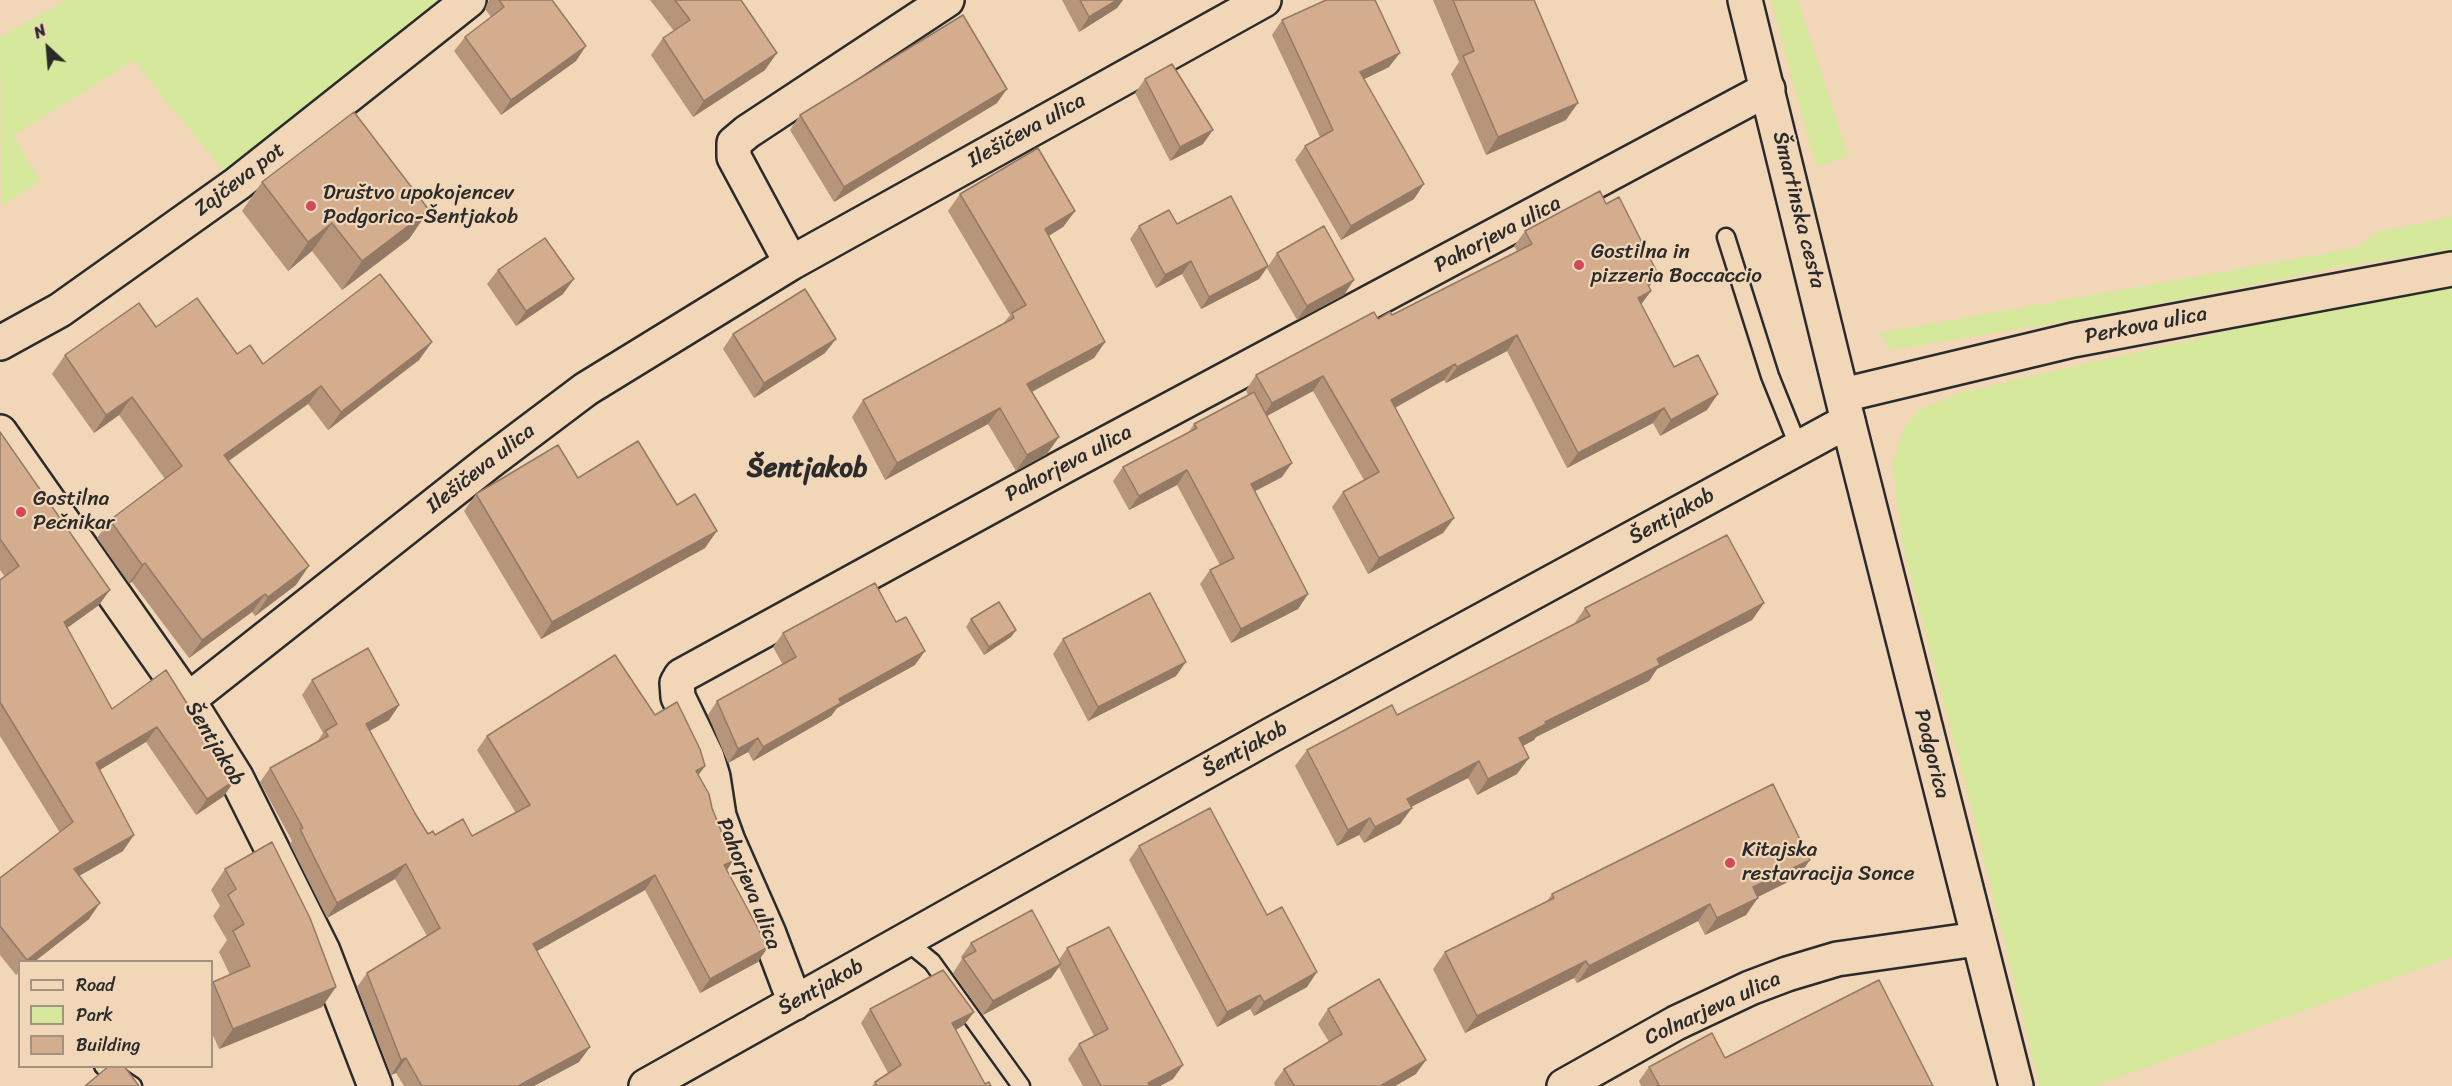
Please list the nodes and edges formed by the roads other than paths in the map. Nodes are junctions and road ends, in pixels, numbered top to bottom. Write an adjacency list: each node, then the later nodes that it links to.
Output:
1 (468, 0): 9 (street, Zajčeva pot)
2 (947, 0): 7 (street)
3 (1264, 0): 7 (street, Ilešičeva ulica)
4 (1745, 0): 5 (street, Šmartinska cesta)
5 (1768, 89): 10 (street, Šmartinska cesta); 16 (street, Pahorjeva ulica)
6 (1726, 237): 12 (lane)
7 (790, 262): 13 (street, Ilešičeva ulica)
8 (2452, 269): 10 (street, Perkova ulica)
9 (0, 343)
10 (1846, 408): 12 (street, Šentjakob); 14 (street, Podgorica)
11 (0, 432): 13 (street, Šentjakob)
12 (1799, 448): 15 (street, Šentjakob)
13 (188, 700): 19 (street, Šentjakob)
14 (1977, 939): 22 (street, Colnarjeva ulica); 23 (street, Podgorica)
15 (905, 940): 16 (street, Šentjakob); 21 (lane)
16 (795, 1003): 20 (street, Šentjakob)
17 (106, 1068): 18 (lane)
18 (132, 1086)
19 (375, 1086)
20 (646, 1086)
21 (1021, 1086)
22 (1564, 1086)
23 (2016, 1086)

